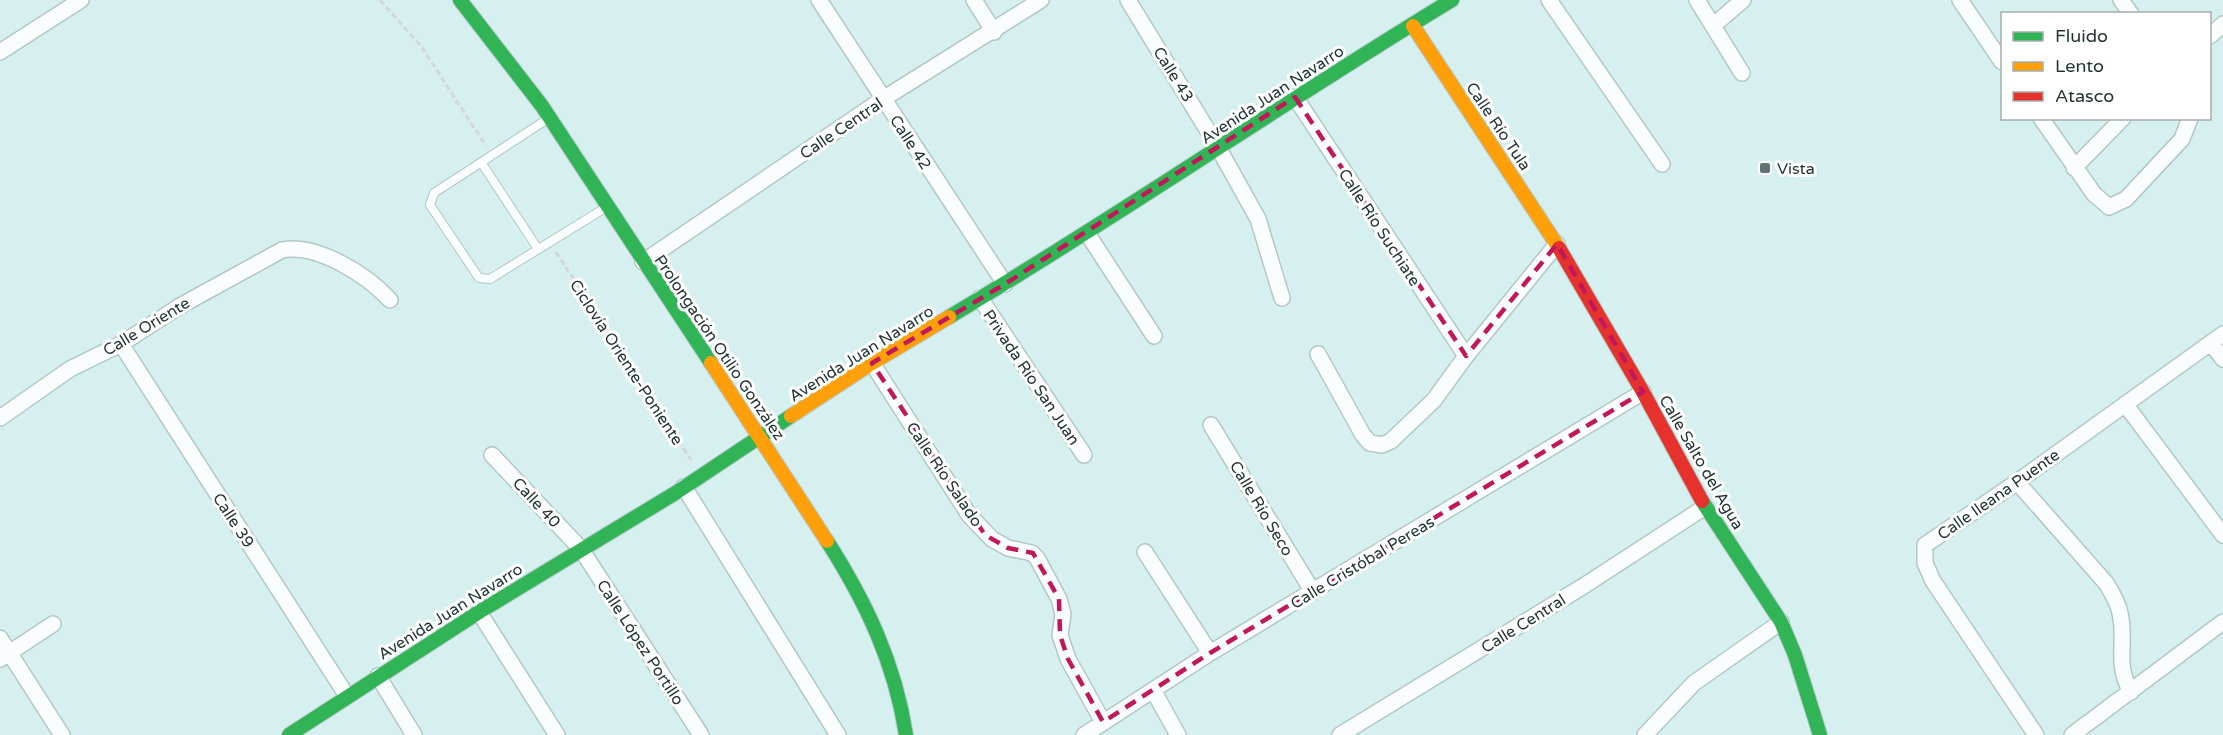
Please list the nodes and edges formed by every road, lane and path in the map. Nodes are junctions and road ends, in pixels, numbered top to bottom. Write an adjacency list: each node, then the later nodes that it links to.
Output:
1 (81, 0): 18 (street)
2 (380, 0): 28 (path)
3 (460, 0): 23 (street, Prolongación Otilio González)
4 (819, 0): 22 (street, Calle 42)
5 (974, 0): 16 (street)
6 (1041, 0): 16 (street, Calle Central)
7 (1128, 0): 27 (street, Calle 43)
8 (1549, 0): 30 (street)
9 (1697, 0): 14 (street)
10 (1743, 0): 14 (street)
11 (1960, 0): 19 (street)
12 (1447, 1): 15 (street, Avenida Juan Navarro)
13 (2223, 24): 17 (street)
14 (1714, 25): 20 (street)
15 (1413, 26): 21 (street, Avenida Juan Navarro); 35 (street, Calle Río Tula)
16 (994, 32): 22 (street, Calle Central)
17 (2211, 35)
18 (0, 52)
19 (2001, 61)
20 (1742, 73)
21 (1295, 97): 27 (street, Avenida Juan Navarro); 46 (street, Calle Río Suchiate)
22 (883, 99): 37 (street, Calle Central); 38 (street, Calle 42)
23 (549, 118): 28 (lane); 32 (street, Prolongación Otilio González)
24 (2042, 120): 31 (street)
25 (2121, 120): 31 (street)
26 (2189, 120): 31 (street)
27 (1220, 148): 33 (street, Avenida Juan Navarro); 40 (street, Calle 43)
28 (492, 155): 29 (lane)
29 (481, 162): 36 (lane); 36 (lane)
30 (1662, 164)
31 (2074, 168)
32 (607, 207): 34 (lane); 37 (street, Prolongación Otilio González)
33 (1087, 232): 38 (street, Avenida Juan Navarro); 42 (street)
34 (549, 242): 36 (lane); 57 (path, Ciclovía Oriente-Poniente)
35 (1557, 244): 46 (street); 49 (street, Calle Salto del Agua)
36 (538, 249)
37 (643, 262): 53 (street, Prolongación Otilio González)
38 (1005, 284): 39 (street, Avenida Juan Navarro)
39 (980, 298): 48 (street, Avenida Juan Navarro); 55 (street, Privada Río San Juan)
40 (1282, 298)
41 (390, 300): 44 (street, Calle Oriente)
42 (1154, 336)
43 (2217, 338): 47 (street); 50 (street, Calle Ileana Puente)
44 (121, 344): 51 (street, Calle Oriente); 73 (street, Calle 39)
45 (1318, 354): 46 (street)
46 (1466, 356)
47 (2223, 359)
48 (872, 363): 53 (street, Avenida Juan Navarro); 74 (street, Calle Río Salado)
49 (1643, 392): 58 (street, Calle Salto del Agua); 62 (street, Calle Cristóbal Pereas)
50 (2125, 404): 56 (street, Calle Ileana Puente); 59 (street)
51 (0, 418)
52 (1211, 425): 62 (street, Calle Río Seco)
53 (761, 437): 57 (street, Avenida Juan Navarro); 81 (street, Prolongación Otilio González)
54 (492, 455): 60 (street, Calle 40)
55 (1084, 455)
56 (2017, 482): 72 (street); 87 (street, Calle Ileana Puente)
57 (680, 489): 60 (street, Avenida Juan Navarro); 80 (street)
58 (1705, 507): 64 (street, Calle Salto del Agua); 84 (street, Calle Central)
59 (2223, 535)
60 (581, 549): 63 (street, Avenida Juan Navarro); 79 (street, Calle López Portillo)
61 (1145, 552): 68 (street)
62 (1313, 592): 68 (street, Calle Cristóbal Pereas)
63 (479, 612): 70 (street, Avenida Juan Navarro); 78 (street)
64 (1781, 622): 85 (street); 86 (street, Calle Salto del Agua)
65 (2223, 622): 72 (street)
66 (54, 624): 69 (street)
67 (0, 638): 69 (street)
68 (1210, 653): 71 (street, Calle Cristóbal Pereas)
69 (5, 656): 75 (street)
70 (378, 676): 73 (street, Avenida Juan Navarro); 77 (street)
71 (1153, 690): 74 (street, Calle Cristóbal Pereas); 83 (street)
72 (2131, 692): 88 (street)
73 (346, 696): 76 (street, Avenida Juan Navarro)
74 (1103, 723): 82 (street, Calle Cristóbal Pereas)
75 (62, 735)
76 (290, 735)
77 (414, 735)
78 (557, 735)
79 (701, 735)
80 (838, 735)
81 (906, 735)
82 (1084, 735)
83 (1178, 735)
84 (1340, 735)
85 (1645, 735)
86 (1820, 735)
87 (2036, 735)
88 (2072, 735)

